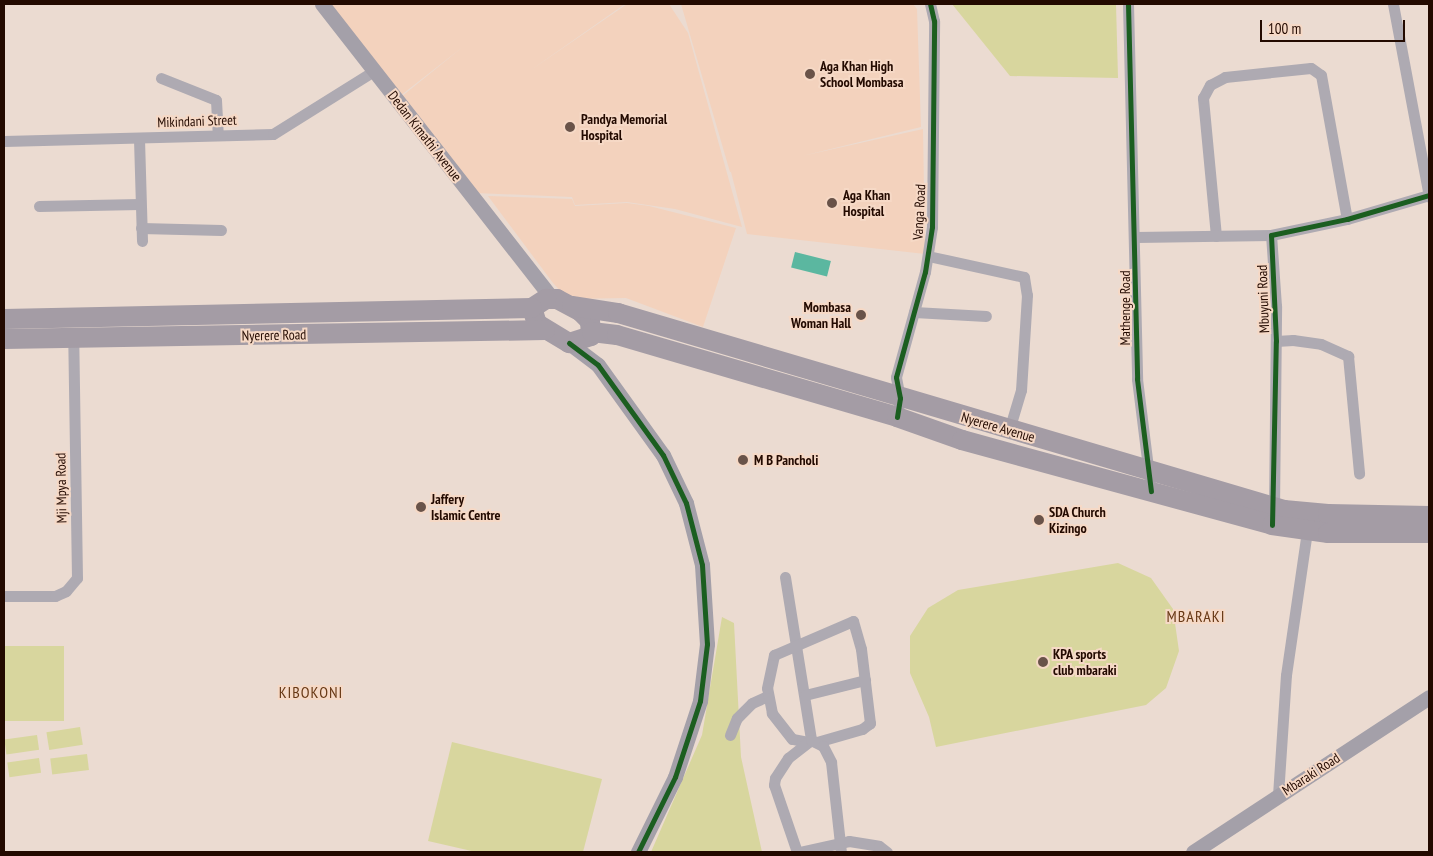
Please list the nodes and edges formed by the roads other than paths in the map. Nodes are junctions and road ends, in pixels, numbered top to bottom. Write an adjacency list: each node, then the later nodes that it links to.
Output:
1 (322, 4): 5 (street, Dedan Kimathi Avenue)
2 (930, 4): 20 (street, Vanga Road)
3 (1128, 4): 18 (street, Mathenge Road)
4 (1393, 4): 10 (street)
5 (374, 71): 7 (street, Mikindani Street); 21 (street, Dedan Kimathi Avenue)
6 (161, 78): 7 (street)
7 (218, 134): 8 (street, Mikindani Street)
8 (139, 139): 9 (street, Mikindani Street); 11 (street)
9 (4, 141)
10 (1429, 195): 13 (street)
11 (140, 204): 12 (street); 14 (street)
12 (39, 206)
13 (1348, 219): 16 (street); 17 (street)
14 (141, 228): 15 (street); 19 (street)
15 (221, 230)
16 (1271, 235): 17 (street); 35 (street, Mbuyuni Road)
17 (1216, 236): 18 (street)
18 (1136, 237): 49 (street, Mathenge Road)
19 (142, 241)
20 (928, 256): 25 (street, Vanga Road); 45 (street)
21 (539, 303): 22 (highway); 24 (highway, Nyerere Road); 29 (highway)
22 (572, 306): 32 (highway); 37 (highway, Nyerere Avenue)
23 (318, 312): 24 (highway, Nyerere Road); 27 (highway, Nyerere Road); 30 (highway)
24 (344, 312): 31 (highway)
25 (914, 312): 26 (street); 40 (street, Vanga Road)
26 (986, 316)
27 (72, 317): 28 (highway, Nyerere Road); 33 (street, Mji Mpya Road)
28 (4, 318)
29 (544, 330): 31 (highway, Nyerere Road); 36 (highway)
30 (317, 334): 31 (highway, Nyerere Road); 33 (highway, Nyerere Road)
31 (343, 334)
32 (592, 334): 36 (highway); 38 (highway, Nyerere Avenue); 39 (street)
33 (73, 338): 34 (highway, Nyerere Road); 56 (street, Mji Mpya Road)
34 (4, 339)
35 (1276, 341): 48 (street); 50 (street, Mbuyuni Road)
36 (569, 343): 39 (street)
37 (719, 343): 38 (highway); 41 (highway, Nyerere Avenue)
38 (715, 364): 42 (highway, Nyerere Avenue)
39 (598, 365): 66 (street)
40 (896, 377): 43 (street); 44 (street, Vanga Road)
41 (838, 379): 42 (highway); 43 (highway, Nyerere Avenue)
42 (833, 398): 43 (highway, Nyerere Avenue)
43 (876, 400): 44 (highway, Nyerere Avenue)
44 (898, 408): 45 (highway, Nyerere Avenue); 46 (highway, Nyerere Avenue)
45 (1009, 430): 47 (highway, Nyerere Avenue)
46 (962, 440): 47 (highway); 49 (highway, Nyerere Avenue)
47 (1124, 464): 49 (highway, Nyerere Avenue)
48 (1359, 473)
49 (1150, 481): 50 (highway, Nyerere Avenue)
50 (1273, 516): 52 (highway, Nyerere Avenue); 53 (highway, Nyerere Avenue)
51 (1429, 516): 52 (highway, Nyerere Avenue)
52 (1328, 524): 53 (highway, Nyerere Avenue); 54 (highway, Nyerere Avenue)
53 (1307, 531): 64 (street)
54 (1429, 533)
55 (785, 577): 57 (street)
56 (4, 596)
57 (798, 644): 58 (street); 59 (street); 60 (street)
58 (866, 680): 59 (street); 63 (street)
59 (806, 694): 63 (street)
60 (768, 696): 62 (street); 63 (street)
61 (1429, 697): 64 (street, Mbaraki Road)
62 (730, 736)
63 (812, 741): 65 (street); 67 (street)
64 (1278, 796): 69 (street, Mbaraki Road)
65 (840, 847): 67 (street); 68 (street)
66 (638, 852)
67 (798, 852)
68 (887, 852)
69 (1193, 852)

